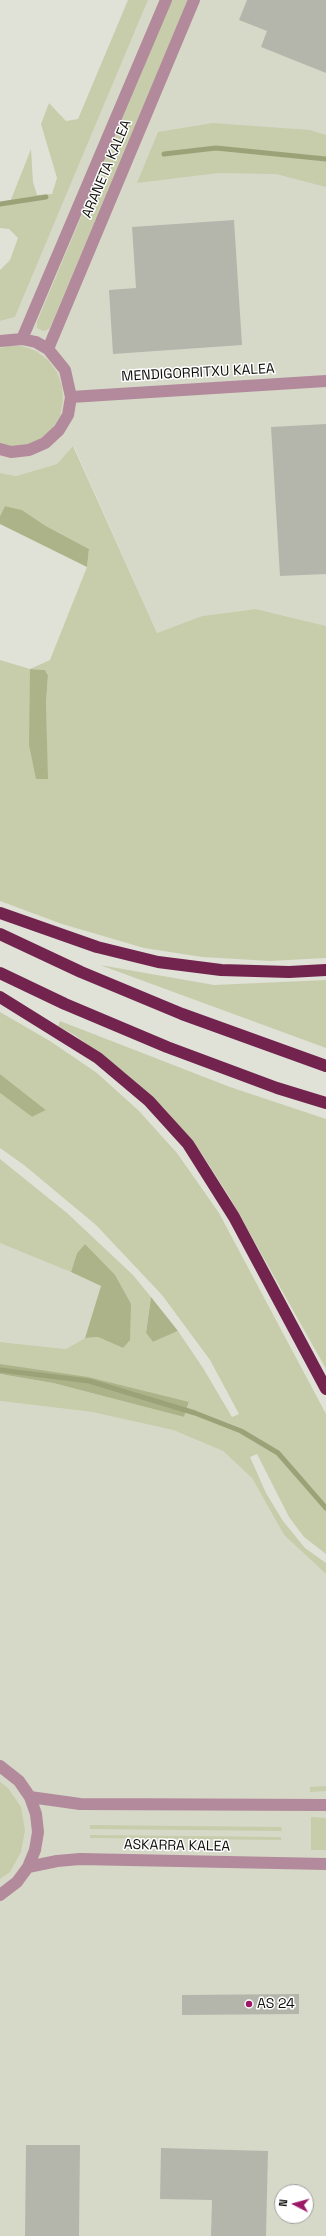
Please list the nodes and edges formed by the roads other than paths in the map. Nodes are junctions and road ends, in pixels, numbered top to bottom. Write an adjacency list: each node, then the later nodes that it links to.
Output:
1 (166, 0): 3 (street, ARANETA KALEA)
2 (194, 0): 5 (street, ARANETA KALEA)
3 (22, 339): 4 (street); 5 (street)
4 (0, 341)
5 (48, 349): 7 (street)
6 (326, 380): 7 (street, MENDIGORRITXU KALEA)
7 (71, 397): 8 (street)
8 (0, 450)
9 (0, 913): 11 (highway)
10 (0, 934): 14 (highway)
11 (326, 970)
12 (0, 973): 15 (highway)
13 (0, 997): 16 (highway)
14 (326, 1066)
15 (326, 1103)
16 (326, 1389)
17 (0, 1766): 18 (street)
18 (30, 1797): 19 (street); 21 (street)
19 (326, 1805)
20 (326, 1864): 21 (street, ASKARRA KALEA)
21 (28, 1867): 22 (street)
22 (0, 1895)

